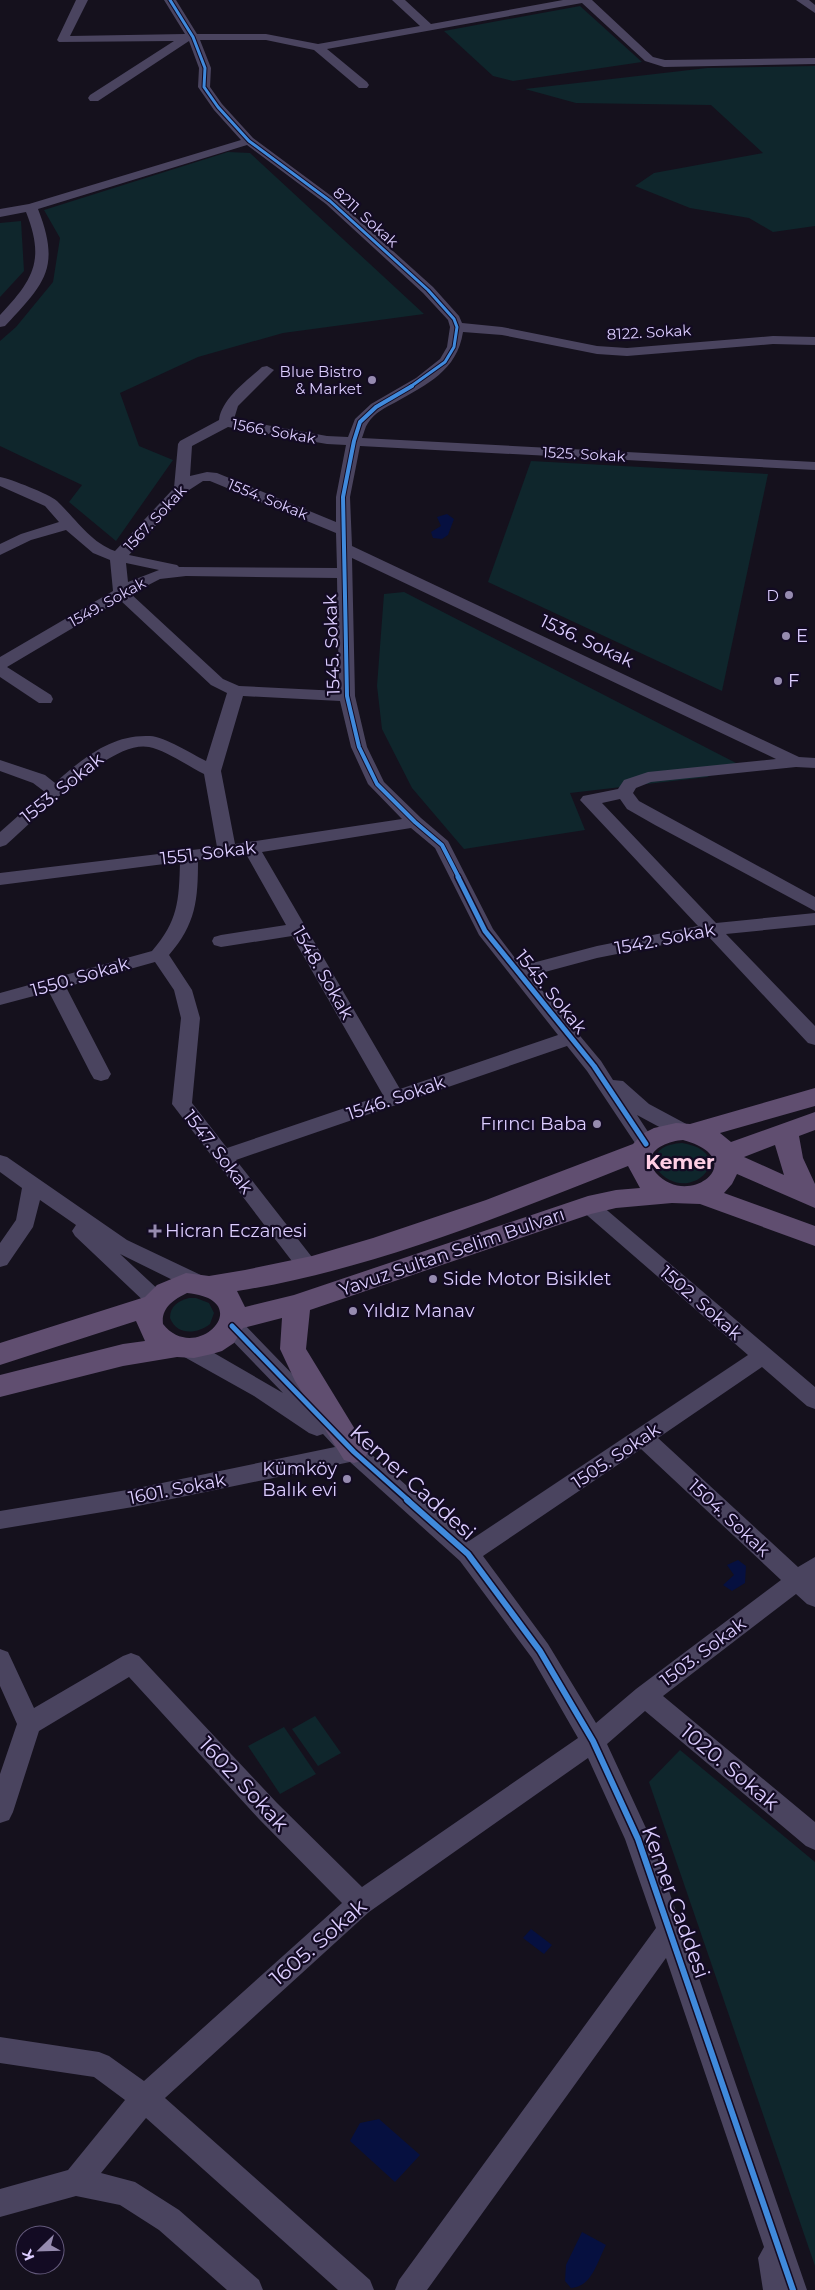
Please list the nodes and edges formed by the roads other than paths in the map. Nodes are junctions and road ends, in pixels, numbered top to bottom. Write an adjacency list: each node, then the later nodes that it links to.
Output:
1 (82, 0): 9 (street)
2 (159, 0): 9 (street)
3 (170, 0): 9 (street, 8211. Sokak)
4 (398, 0): 8 (street)
5 (583, 0): 8 (street); 11 (street)
6 (802, 0): 7 (street)
7 (815, 10)
8 (429, 28): 10 (street)
9 (193, 41): 10 (street); 13 (street); 14 (street, 8211. Sokak)
10 (318, 47): 12 (street)
11 (815, 61)
12 (363, 84)
13 (94, 98)
14 (248, 141): 15 (street); 18 (street, 8211. Sokak)
15 (31, 208): 16 (street); 17 (street)
16 (0, 213)
17 (0, 323)
18 (457, 327): 19 (street, 8122. Sokak); 22 (street)
19 (815, 341)
20 (267, 370): 21 (street)
21 (226, 422): 22 (street, 1566. Sokak); 25 (street, 1566. Sokak)
22 (354, 441): 23 (street, 1525. Sokak); 27 (street, 1545. Sokak)
23 (815, 466)
24 (0, 481): 26 (street)
25 (186, 484): 27 (street, 1554. Sokak); 30 (street, 1567. Sokak)
26 (69, 524): 29 (street); 30 (street)
27 (343, 530): 28 (street, 1545. Sokak)
28 (344, 548): 32 (street, 1545. Sokak); 39 (street, 1536. Sokak)
29 (0, 550)
30 (118, 557): 31 (street); 33 (street)
31 (186, 570): 32 (street, 1549. Sokak); 33 (street, 1549. Sokak)
32 (343, 572): 37 (street, 1545. Sokak)
33 (121, 593): 34 (street, 1549. Sokak); 36 (street)
34 (0, 664)
35 (0, 670): 38 (street)
36 (236, 691): 37 (street); 43 (street)
37 (346, 696): 47 (street, 1545. Sokak)
38 (45, 699)
39 (796, 762): 40 (street, 1536. Sokak); 42 (street); 44 (street); 46 (street)
40 (815, 763)
41 (0, 765): 45 (street)
42 (815, 770)
43 (212, 771): 45 (street, 1553. Sokak); 50 (street)
44 (815, 778)
45 (56, 792): 48 (street, 1553. Sokak)
46 (624, 793): 53 (street); 56 (street)
47 (415, 822): 49 (street, 1551. Sokak); 59 (street, 1545. Sokak)
48 (0, 841)
49 (251, 848): 50 (street, 1551. Sokak); 55 (street, 1548. Sokak)
50 (227, 851): 51 (street, 1551. Sokak)
51 (189, 856): 52 (street, 1551. Sokak); 58 (street)
52 (0, 879)
53 (815, 906)
54 (815, 919): 56 (street, 1542. Sokak)
55 (298, 929): 57 (street); 67 (street, 1548. Sokak)
56 (712, 929): 59 (street, 1542. Sokak); 63 (street)
57 (222, 941)
58 (159, 955): 60 (street, 1550. Sokak); 72 (street, 1547. Sokak)
59 (517, 973): 62 (street, 1545. Sokak)
60 (55, 985): 61 (street, 1550. Sokak); 65 (street)
61 (0, 999)
62 (570, 1038): 64 (street, 1545. Sokak); 67 (street, 1546. Sokak)
63 (815, 1038)
64 (594, 1066): 69 (street); 71 (street)
65 (101, 1074)
66 (815, 1096): 69 (main road)
67 (395, 1098): 72 (street, 1546. Sokak)
68 (815, 1121): 70 (main road)
69 (688, 1132): 71 (main road); 73 (main road)
70 (786, 1132): 73 (main road); 78 (main road)
71 (644, 1147): 76 (main road); 82 (main road, Yavuz Sultan Selim Bulvarı)
72 (222, 1157): 82 (street, 1547. Sokak)
73 (726, 1157): 77 (main road); 78 (main road)
74 (0, 1162): 75 (street)
75 (33, 1185): 81 (street); 83 (street); 84 (street)
76 (674, 1194): 77 (main road); 79 (main road, Yavuz Sultan Selim Bulvarı)
77 (700, 1194): 80 (main road)
78 (812, 1197)
79 (588, 1205): 85 (main road, Yavuz Sultan Selim Bulvarı); 89 (street, 1502. Sokak)
80 (815, 1236)
81 (0, 1259)
82 (308, 1268): 83 (main road, Yavuz Sultan Selim Bulvarı)
83 (204, 1284): 84 (main road); 86 (main road)
84 (154, 1302): 87 (main road); 88 (main road)
85 (297, 1304): 86 (main road, Yavuz Sultan Selim Bulvarı); 93 (main road)
86 (232, 1323): 87 (main road); 93 (street, Kemer Caddesi)
87 (181, 1348): 90 (main road); 93 (street, Kemer Caddesi)
88 (0, 1354)
89 (763, 1356): 91 (street, 1502. Sokak); 92 (street, 1505. Sokak)
90 (0, 1386)
91 (815, 1400)
92 (644, 1438): 95 (street, 1505. Sokak); 97 (street, 1504. Sokak)
93 (354, 1452): 94 (street, 1601. Sokak); 95 (street, Kemer Caddesi)
94 (0, 1520)
95 (468, 1554): 102 (street, Kemer Caddesi)
96 (815, 1567): 97 (street, 1503. Sokak)
97 (796, 1581): 98 (street, 1504. Sokak); 100 (street, 1503. Sokak)
98 (815, 1597)
99 (0, 1659): 101 (street)
100 (645, 1696): 102 (street, 1503. Sokak); 104 (street, 1020. Sokak)
101 (29, 1724): 103 (street); 105 (street, 1602. Sokak)
102 (594, 1741): 105 (street, 1605. Sokak); 106 (street, Kemer Caddesi)
103 (0, 1812)
104 (815, 1838)
105 (360, 1903): 108 (street, 1605. Sokak)
106 (670, 1930): 111 (street, Kemer Caddesi); 114 (street)
107 (0, 2050): 108 (street)
108 (145, 2098): 109 (street, 1605. Sokak); 113 (street)
109 (76, 2182): 110 (street); 112 (street)
110 (0, 2204)
111 (765, 2209): 115 (street); 116 (street, Kemer Caddesi)
112 (249, 2290)
113 (360, 2290)
114 (409, 2290)
115 (777, 2290)
116 (793, 2290)

